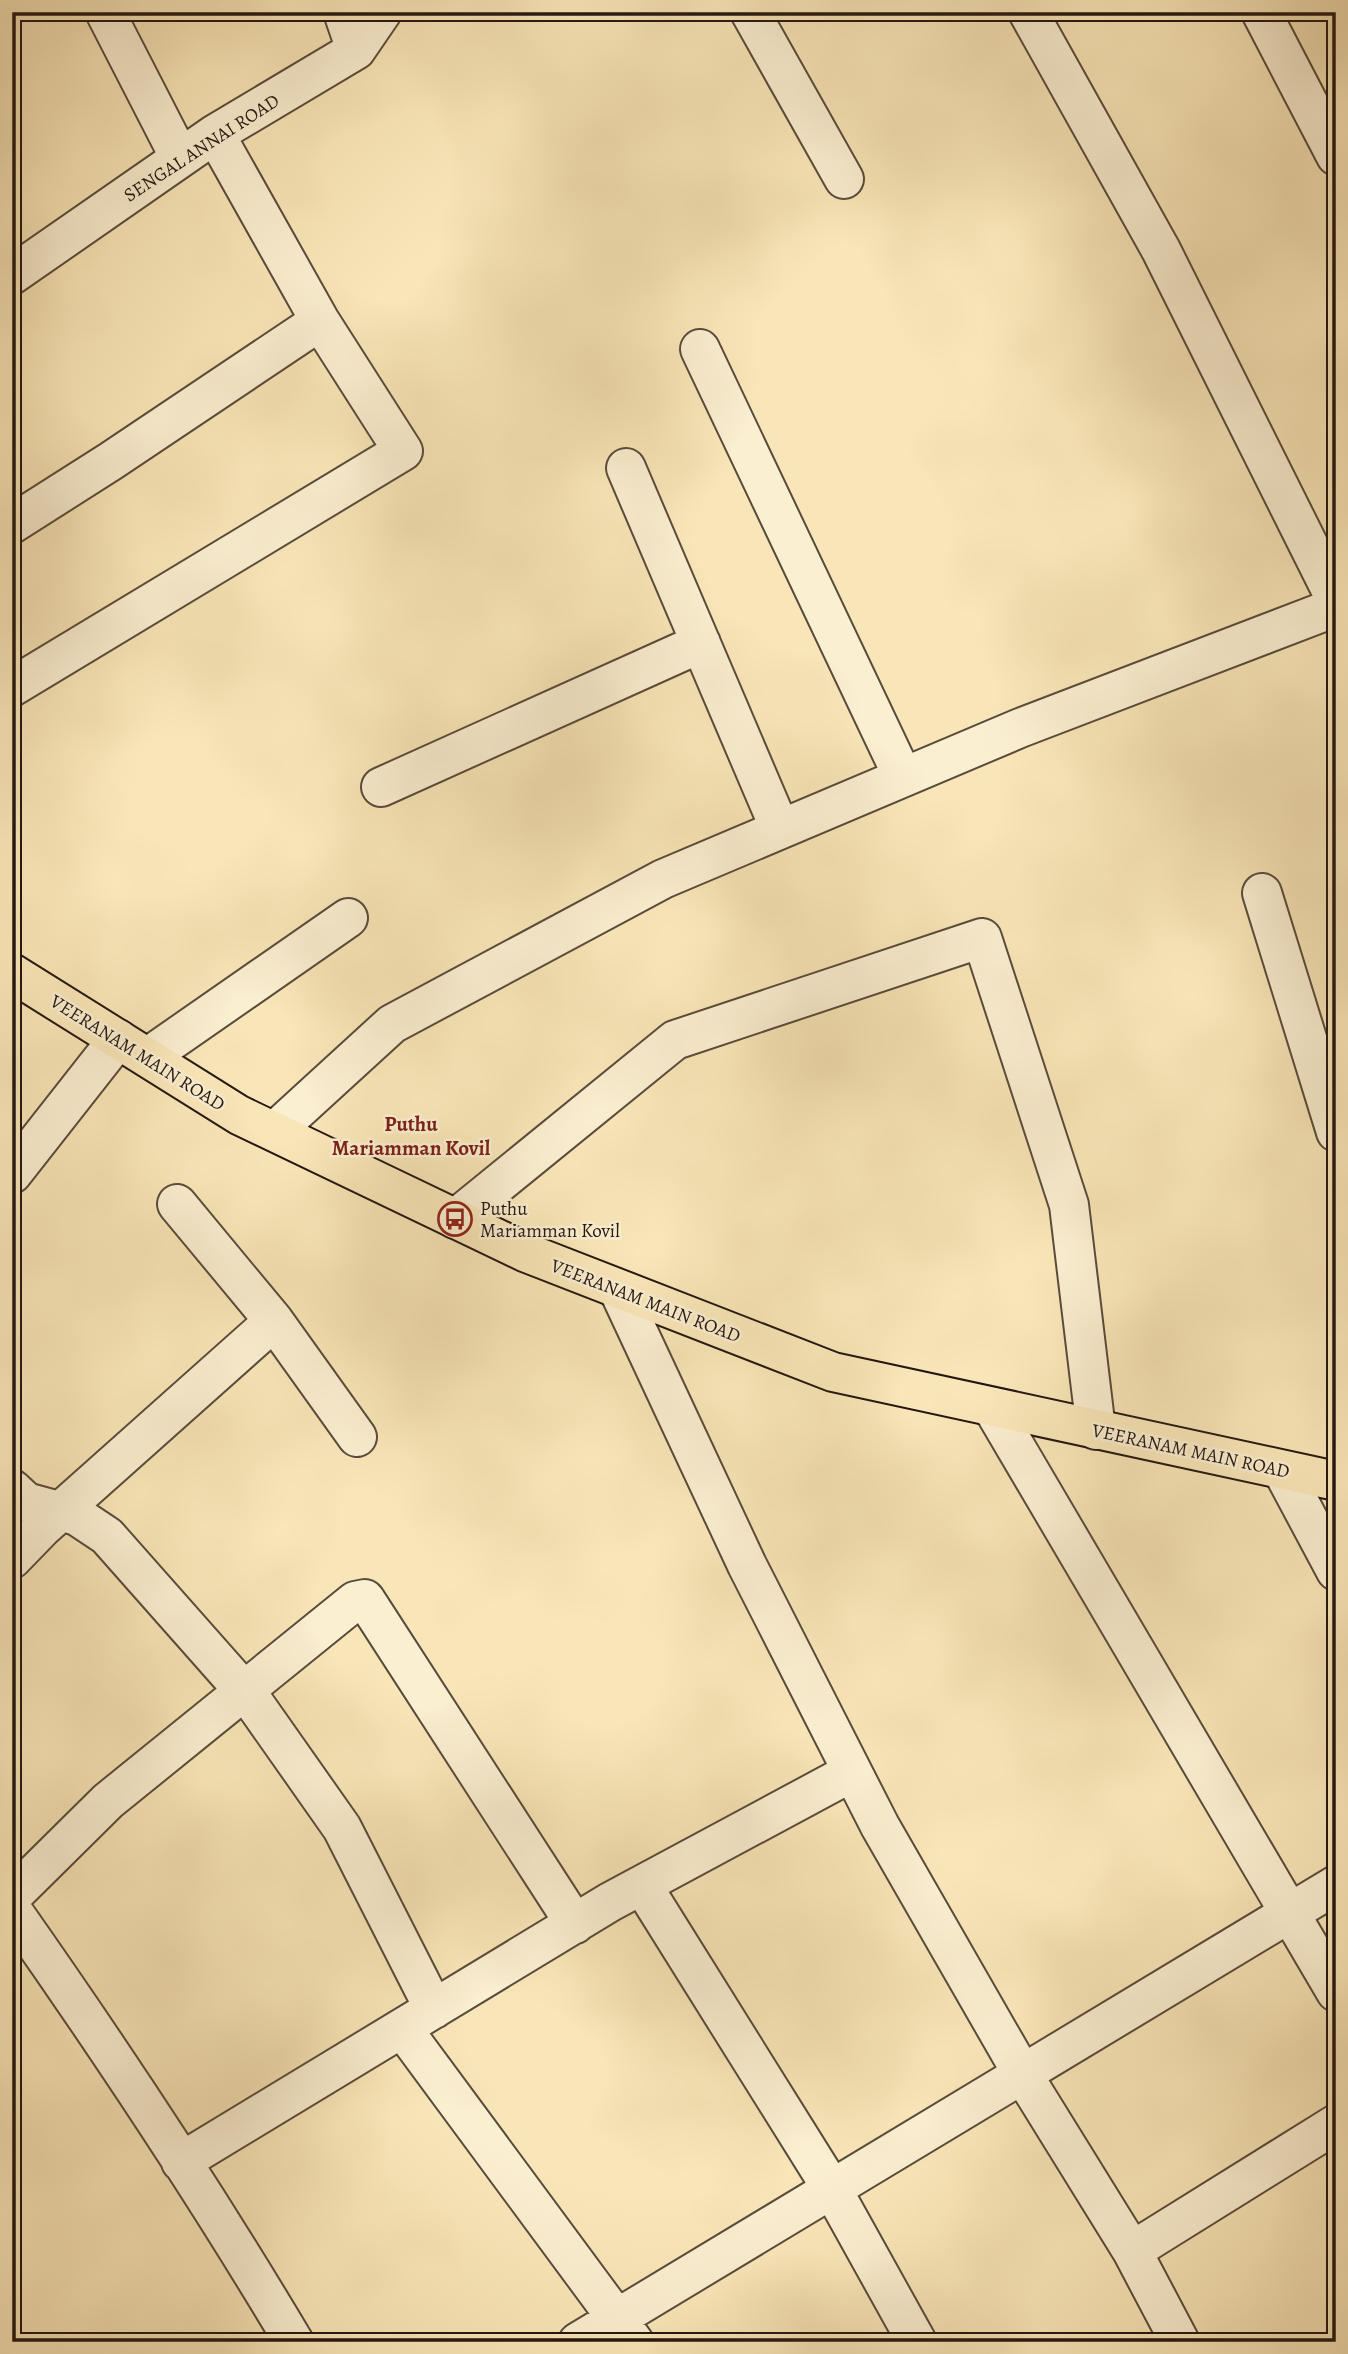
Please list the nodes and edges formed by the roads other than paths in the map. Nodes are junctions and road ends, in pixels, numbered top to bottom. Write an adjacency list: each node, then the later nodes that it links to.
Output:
1 (105, 12): 10 (street)
2 (343, 12): 7 (street)
3 (382, 12): 7 (street, SENGAL ANNAI ROAD)
4 (750, 12): 11 (street)
5 (1028, 12): 17 (street)
6 (1261, 12): 9 (street)
7 (356, 50): 8 (street, SENGAL ANNAI ROAD)
8 (215, 134): 10 (street, SENGAL ANNAI ROAD); 13 (street)
9 (1336, 156)
10 (180, 158): 12 (street, SENGAL ANNAI ROAD)
11 (844, 179)
12 (12, 275)
13 (320, 321): 16 (street); 20 (street)
14 (700, 349): 21 (street)
15 (626, 468): 19 (street)
16 (12, 524)
17 (1336, 600)
18 (1336, 607): 21 (street)
19 (701, 643): 22 (street); 23 (street)
20 (12, 687)
21 (903, 777): 23 (street)
22 (381, 787)
23 (780, 829): 28 (street)
24 (1262, 893): 29 (street)
25 (348, 918): 27 (street)
26 (12, 974): 27 (main road, VEERANAM MAIN ROAD)
27 (133, 1048): 28 (main road, VEERANAM MAIN ROAD); 30 (street)
28 (275, 1131): 32 (main road, VEERANAM MAIN ROAD)
29 (1336, 1132)
30 (12, 1174)
31 (177, 1204): 34 (street)
32 (455, 1219): 33 (main road, VEERANAM MAIN ROAD); 36 (street)
33 (618, 1289): 35 (main road, VEERANAM MAIN ROAD); 45 (street)
34 (274, 1321): 37 (street); 41 (street)
35 (992, 1407): 36 (main road, VEERANAM MAIN ROAD); 50 (street)
36 (1096, 1430): 38 (main road, VEERANAM MAIN ROAD)
37 (357, 1437)
38 (1282, 1470): 39 (main road, VEERANAM MAIN ROAD); 43 (street)
39 (1336, 1481)
40 (12, 1489): 41 (street)
41 (61, 1512): 42 (street); 44 (street)
42 (12, 1559)
43 (1336, 1572)
44 (244, 1691): 48 (street); 51 (street); 53 (street)
45 (852, 1772): 46 (street); 55 (street)
46 (642, 1885): 51 (street); 58 (street)
47 (1336, 1885): 50 (street)
48 (12, 1896)
49 (12, 1910): 57 (street)
50 (1290, 1913): 52 (street); 55 (street)
51 (575, 1924): 53 (street)
52 (1336, 1992)
53 (434, 2008): 54 (street)
54 (402, 2028): 57 (street); 60 (street)
55 (1023, 2075): 58 (street); 59 (street)
56 (1336, 2124): 59 (street)
57 (181, 2162): 61 (street)
58 (832, 2189): 60 (street); 63 (street)
59 (1132, 2251): 64 (street)
60 (625, 2330): 62 (street)
61 (294, 2342)
62 (578, 2342)
63 (917, 2342)
64 (1180, 2342)

